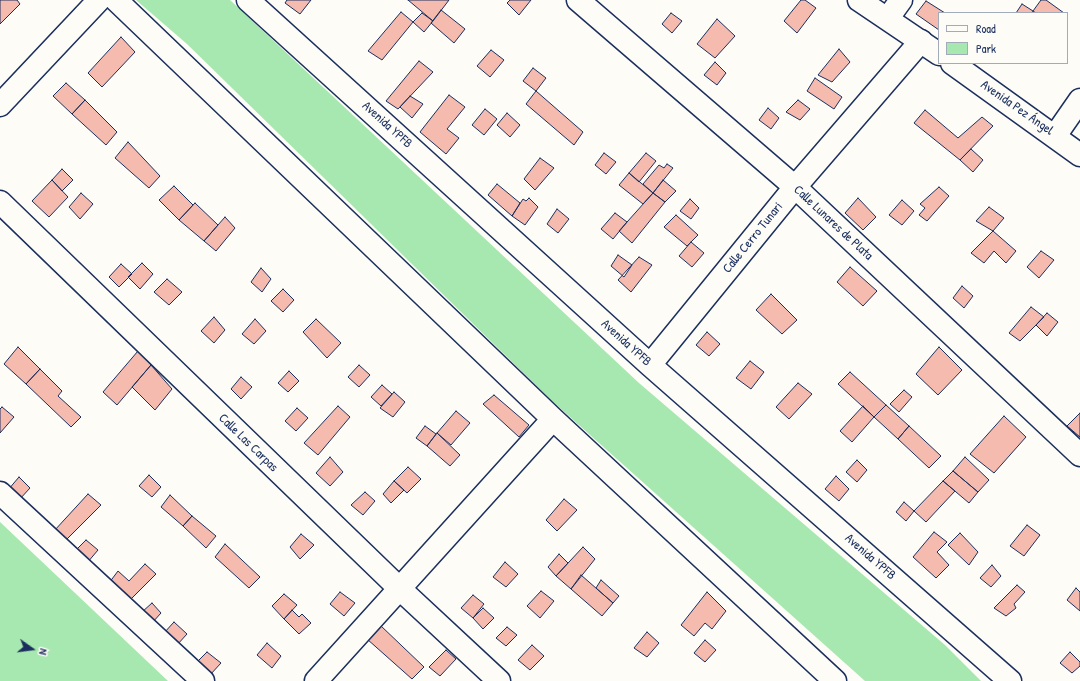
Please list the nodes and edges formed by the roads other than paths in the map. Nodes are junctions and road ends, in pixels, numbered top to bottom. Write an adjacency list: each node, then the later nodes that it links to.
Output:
1 (99, 0): 12 (street)
2 (116, 0): 18 (street)
3 (248, 0): 17 (street, Avenida YPFB)
4 (578, 0): 15 (street, Calle Lunares de Plata)
5 (859, 0): 7 (street)
6 (901, 0): 7 (street)
7 (888, 18): 8 (street)
8 (921, 41): 9 (street); 15 (street, Calle Cerro Tunari)
9 (938, 53)
10 (953, 64): 13 (street, Avenida Pez Ángel)
11 (1080, 100): 13 (street)
12 (0, 105)
13 (1055, 136): 14 (street, Avenida Pez Ángel)
14 (1080, 155)
15 (795, 187): 17 (street, Calle Cerro Tunari); 19 (street, Calle Lunares de Plata)
16 (0, 202): 21 (street, Calle Las Carpas)
17 (650, 365): 26 (street, Avenida YPFB)
18 (553, 419): 21 (street); 25 (street)
19 (1080, 455)
20 (0, 493): 22 (street)
21 (400, 589): 23 (street); 24 (street, Calle Las Carpas)
22 (203, 681)
23 (316, 681)
24 (499, 681)
25 (835, 681)
26 (1010, 681)

